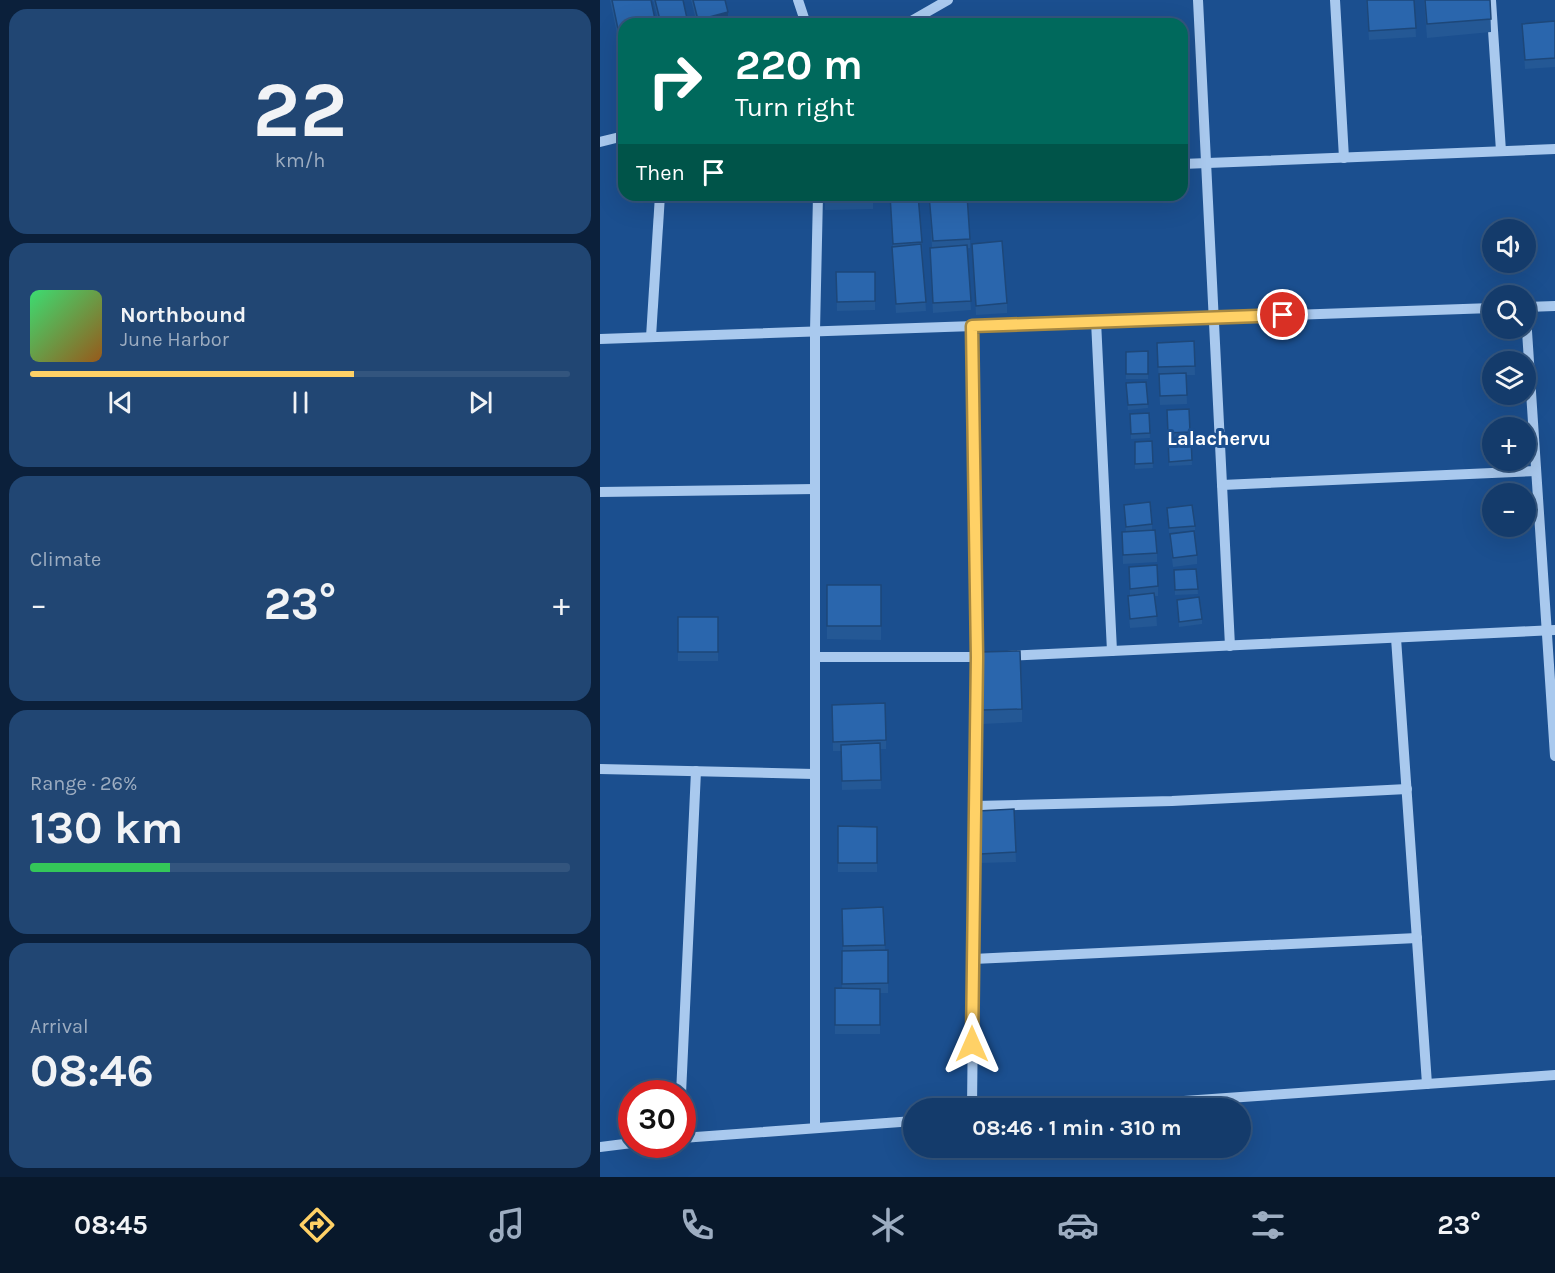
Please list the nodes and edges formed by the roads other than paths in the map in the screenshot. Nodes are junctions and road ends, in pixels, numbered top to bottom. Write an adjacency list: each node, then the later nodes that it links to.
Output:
1 (798, 0): 6 (street)
2 (948, 0): 7 (street)
3 (1198, 0): 14 (street)
4 (1335, 0): 12 (street)
5 (1491, 0): 11 (street)
6 (804, 18)
7 (916, 18)
8 (618, 138): 9 (street)
9 (600, 142)
10 (1555, 149): 11 (street)
11 (1501, 151): 12 (street)
12 (1344, 158): 14 (street)
13 (1188, 164): 14 (street)
14 (1205, 164): 20 (street)
15 (660, 201): 24 (street)
16 (818, 201): 23 (street)
17 (1555, 306): 18 (street)
18 (1536, 307)
19 (1482, 308): 20 (street)
20 (1213, 317): 21 (street); 29 (street)
21 (1096, 321): 22 (street); 35 (street)
22 (972, 326): 23 (street); 37 (street)
23 (815, 331): 24 (street); 30 (street)
24 (651, 337): 25 (street)
25 (600, 339)
26 (1527, 339): 27 (street)
27 (1533, 417)
28 (1536, 471): 29 (street); 32 (street)
29 (1222, 485): 34 (street)
30 (815, 489): 31 (street); 36 (street)
31 (600, 492)
32 (1551, 631): 33 (street); 38 (street)
33 (1396, 638): 34 (street); 42 (street)
34 (1230, 646): 35 (street)
35 (1112, 651): 37 (street)
36 (815, 657): 37 (street); 41 (street)
37 (977, 657): 43 (street)
38 (1555, 756)
39 (600, 769): 40 (street)
40 (696, 771): 41 (street); 47 (street)
41 (814, 774): 52 (street)
42 (1407, 789): 43 (street); 44 (street)
43 (974, 806): 45 (street)
44 (1417, 938): 45 (street); 48 (street)
45 (973, 959): 49 (street)
46 (1555, 1074): 48 (street)
47 (682, 1080)
48 (1427, 1084): 50 (street)
49 (972, 1098)
50 (1228, 1098)
51 (903, 1122): 52 (street)
52 (815, 1128): 53 (street)
53 (696, 1137)
54 (618, 1145): 55 (street)
55 (600, 1147)

